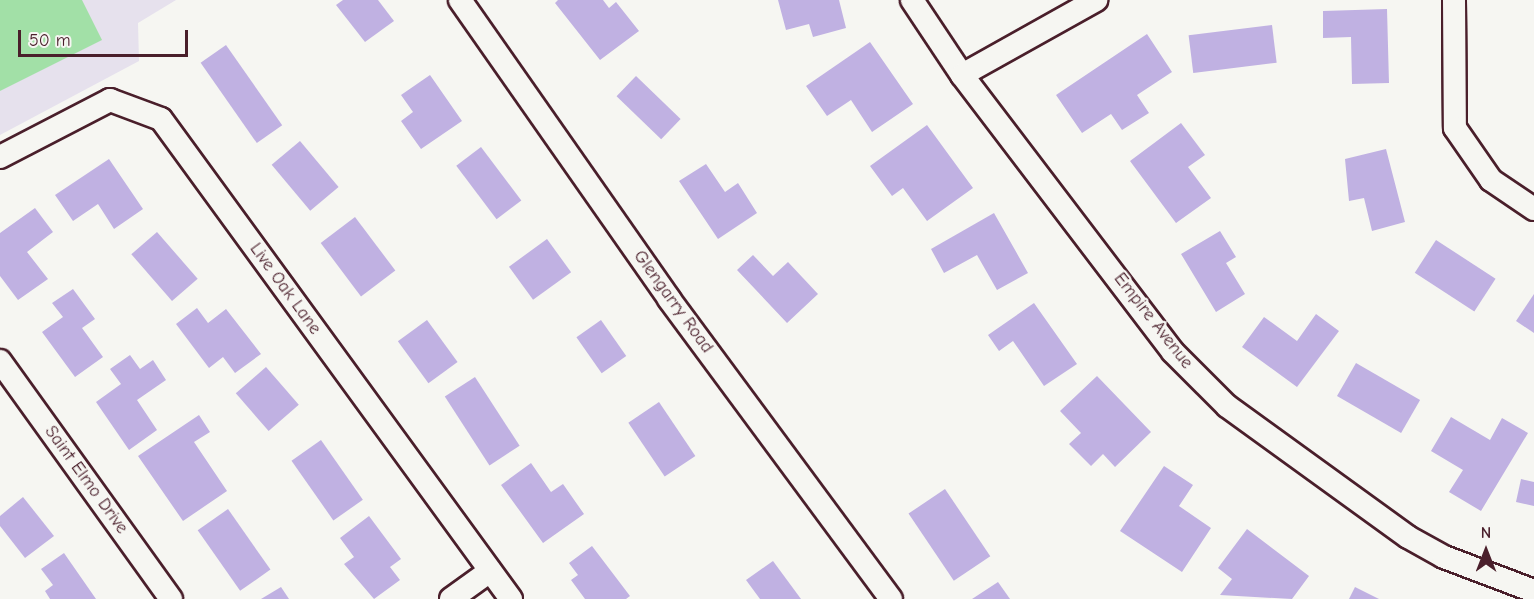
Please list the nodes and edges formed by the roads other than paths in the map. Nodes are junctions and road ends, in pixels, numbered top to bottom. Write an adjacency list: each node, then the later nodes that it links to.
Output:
1 (460, 0): 14 (street, Glengarry Road)
2 (912, 0): 5 (street, Empire Avenue)
3 (1096, 0): 5 (street)
4 (1454, 0): 7 (street)
5 (962, 75): 10 (street, Empire Avenue)
6 (3, 156): 9 (street, Live Oak Lane)
7 (1534, 209)
8 (0, 361): 11 (street, Saint Elmo Drive)
9 (489, 571): 12 (street); 13 (street, Live Oak Lane)
10 (1534, 591)
11 (171, 599)
12 (451, 599)
13 (511, 599)
14 (891, 599)

